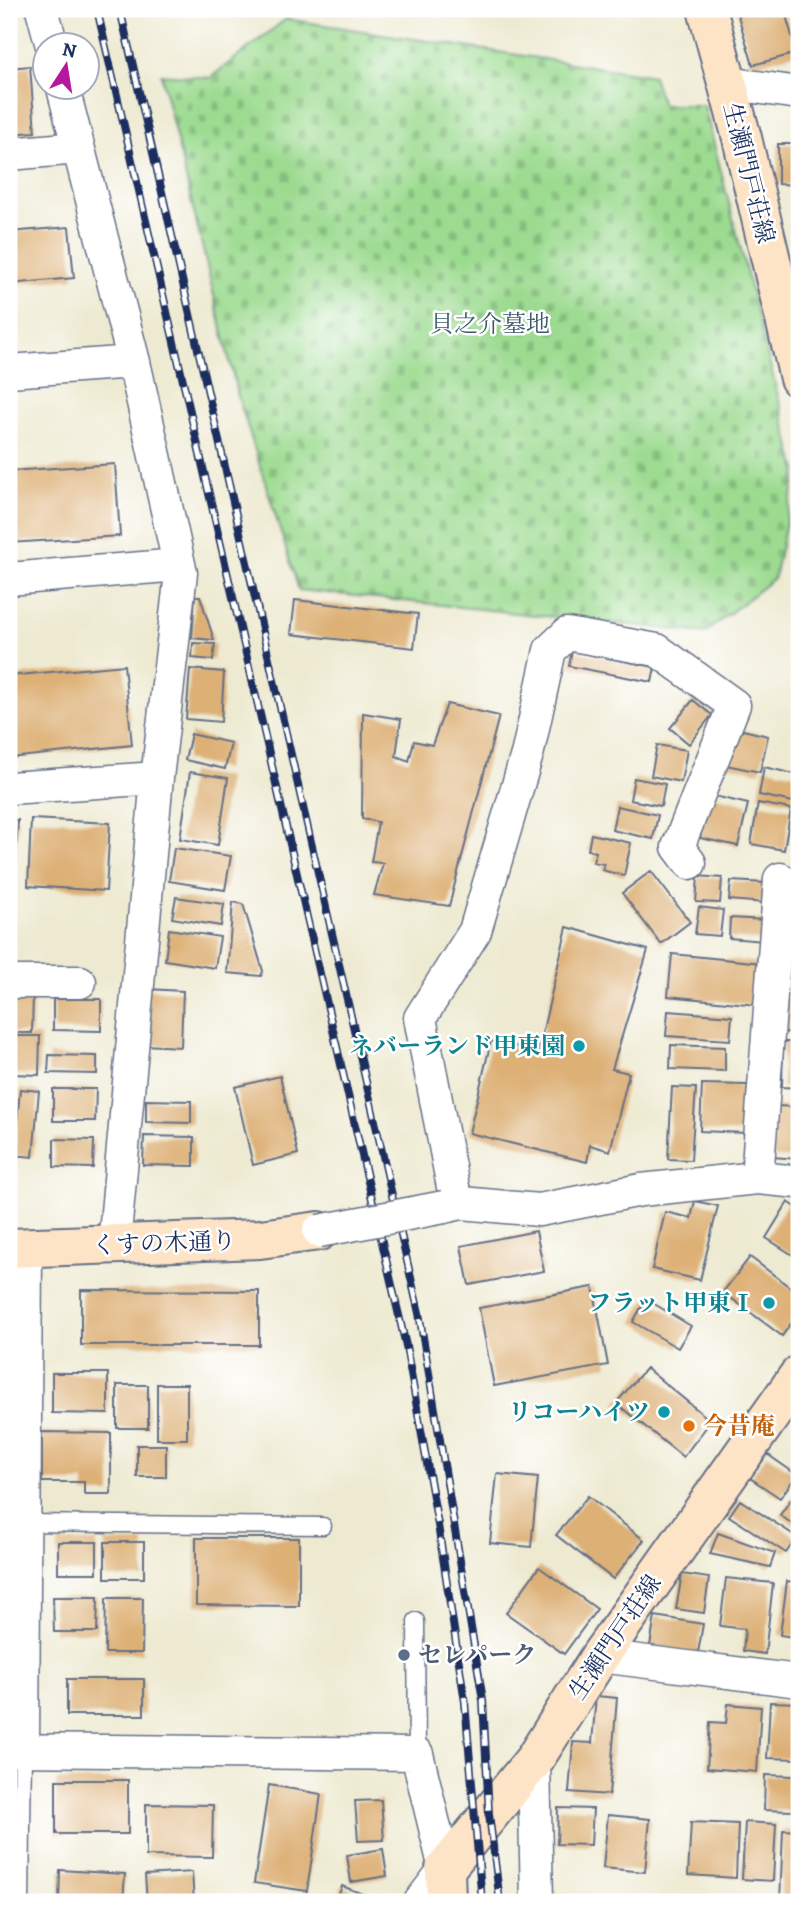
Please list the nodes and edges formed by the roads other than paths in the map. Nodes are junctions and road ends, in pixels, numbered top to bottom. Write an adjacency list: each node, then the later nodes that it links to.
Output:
1 (42, 9): 3 (street)
2 (707, 9): 4 (main road, 生瀬門戸荘線)
3 (48, 32)
4 (727, 83): 5 (street); 10 (main road, 生瀬門戸荘線)
5 (799, 93)
6 (66, 102): 7 (street)
7 (78, 148): 8 (street); 9 (street)
8 (9, 154)
9 (134, 362): 11 (street); 12 (street)
10 (798, 368)
11 (9, 371)
12 (179, 565): 13 (street); 14 (street)
13 (9, 579)
14 (158, 778): 15 (street); 24 (street)
15 (9, 788)
16 (690, 863): 22 (street)
17 (780, 878): 20 (street)
18 (9, 982): 19 (street)
19 (80, 982)
20 (757, 1178): 21 (street); 22 (street)
21 (799, 1182)
22 (453, 1205): 23 (street, bridge)
23 (319, 1231): 24 (main road, くすの木通り)
24 (114, 1245): 25 (main road, くすの木通り)
25 (17, 1248): 27 (street)
26 (799, 1375): 32 (main road, 生瀬門戸荘線)
27 (17, 1417): 28 (street)
28 (24, 1523): 29 (lane); 30 (street)
29 (323, 1526)
30 (16, 1575): 34 (street)
31 (416, 1621): 35 (lane)
32 (600, 1656): 33 (street); 36 (main road, 生瀬門戸荘線)
33 (799, 1681)
34 (16, 1750): 35 (street); 38 (lane)
35 (417, 1754): 37 (street)
36 (534, 1760): 37 (main road, 生瀬門戸荘線); 40 (street)
37 (446, 1886): 39 (street)
38 (21, 1902)
39 (420, 1902)
40 (537, 1902)

